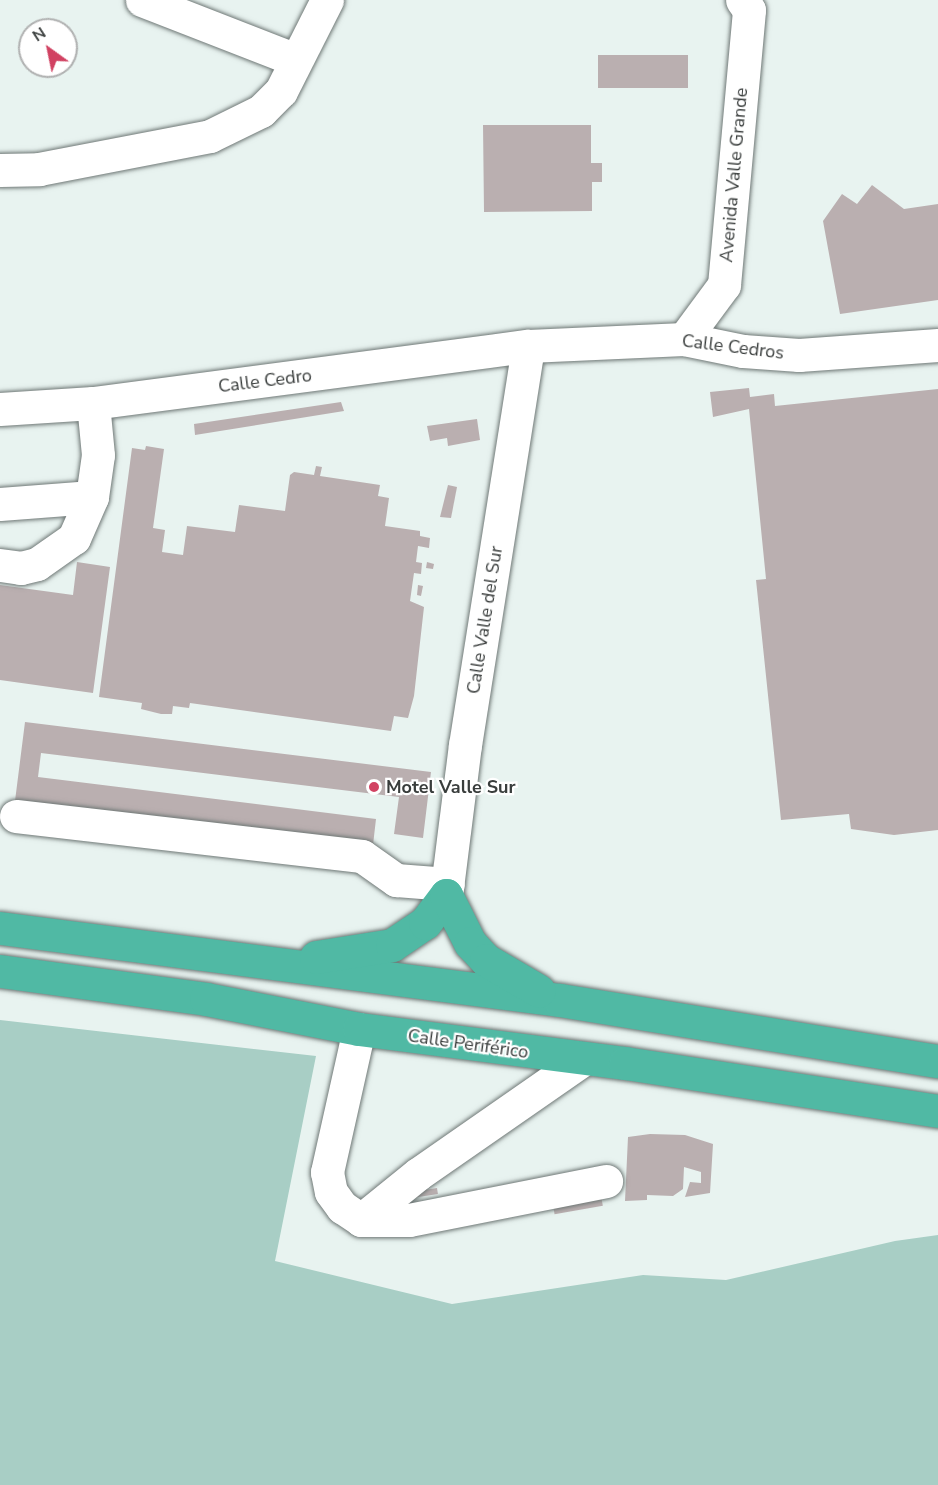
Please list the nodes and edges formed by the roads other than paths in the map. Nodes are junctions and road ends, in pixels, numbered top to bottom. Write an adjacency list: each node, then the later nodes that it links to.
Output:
1 (142, 0): 4 (street)
2 (327, 0): 4 (street)
3 (742, 0): 6 (street, Avenida Valle Grande)
4 (296, 60): 5 (street)
5 (0, 170)
6 (684, 339): 7 (street, Calle Cedros); 8 (street, Calle Cedros)
7 (938, 345)
8 (528, 346): 9 (street, Calle Cedro); 15 (street, Calle Valle del Sur)
9 (93, 403): 10 (street, Calle Cedro); 11 (street)
10 (0, 409)
11 (92, 497): 12 (street); 13 (street)
12 (0, 504)
13 (0, 565)
14 (16, 816): 15 (street)
15 (447, 890): 17 (highway); 19 (highway)
16 (0, 928): 17 (highway)
17 (266, 964): 19 (highway)
18 (0, 971): 20 (highway, Calle Periférico)
19 (560, 1000): 22 (highway)
20 (359, 1029): 21 (highway, Calle Periférico); 25 (street)
21 (582, 1060): 23 (highway, Calle Periférico); 25 (street)
22 (938, 1060)
23 (938, 1111)
24 (606, 1181): 25 (street)
25 (361, 1220)

